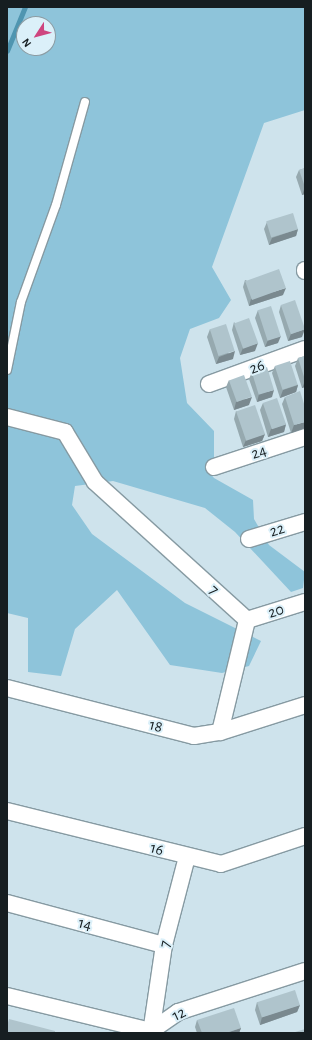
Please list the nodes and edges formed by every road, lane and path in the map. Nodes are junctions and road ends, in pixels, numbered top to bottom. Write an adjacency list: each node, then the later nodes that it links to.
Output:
1 (85, 102): 3 (lane)
2 (305, 349): 4 (street, 26)
3 (7, 370)
4 (209, 384)
5 (7, 417): 11 (street, 7)
6 (305, 437): 7 (street, 24)
7 (214, 467)
8 (305, 522): 9 (street, 22)
9 (249, 539)
10 (305, 602): 11 (street, 20)
11 (247, 620): 14 (street)
12 (7, 688): 14 (street, 18)
13 (305, 705): 14 (street, 18)
14 (220, 732)
15 (7, 811): 17 (street, 16)
16 (305, 836): 17 (street, 16)
17 (187, 857): 19 (street, 7)
18 (7, 903): 19 (street, 14)
19 (164, 945): 22 (street, 7)
20 (305, 971): 22 (street, 12)
21 (7, 996): 22 (street)
22 (151, 1032)

